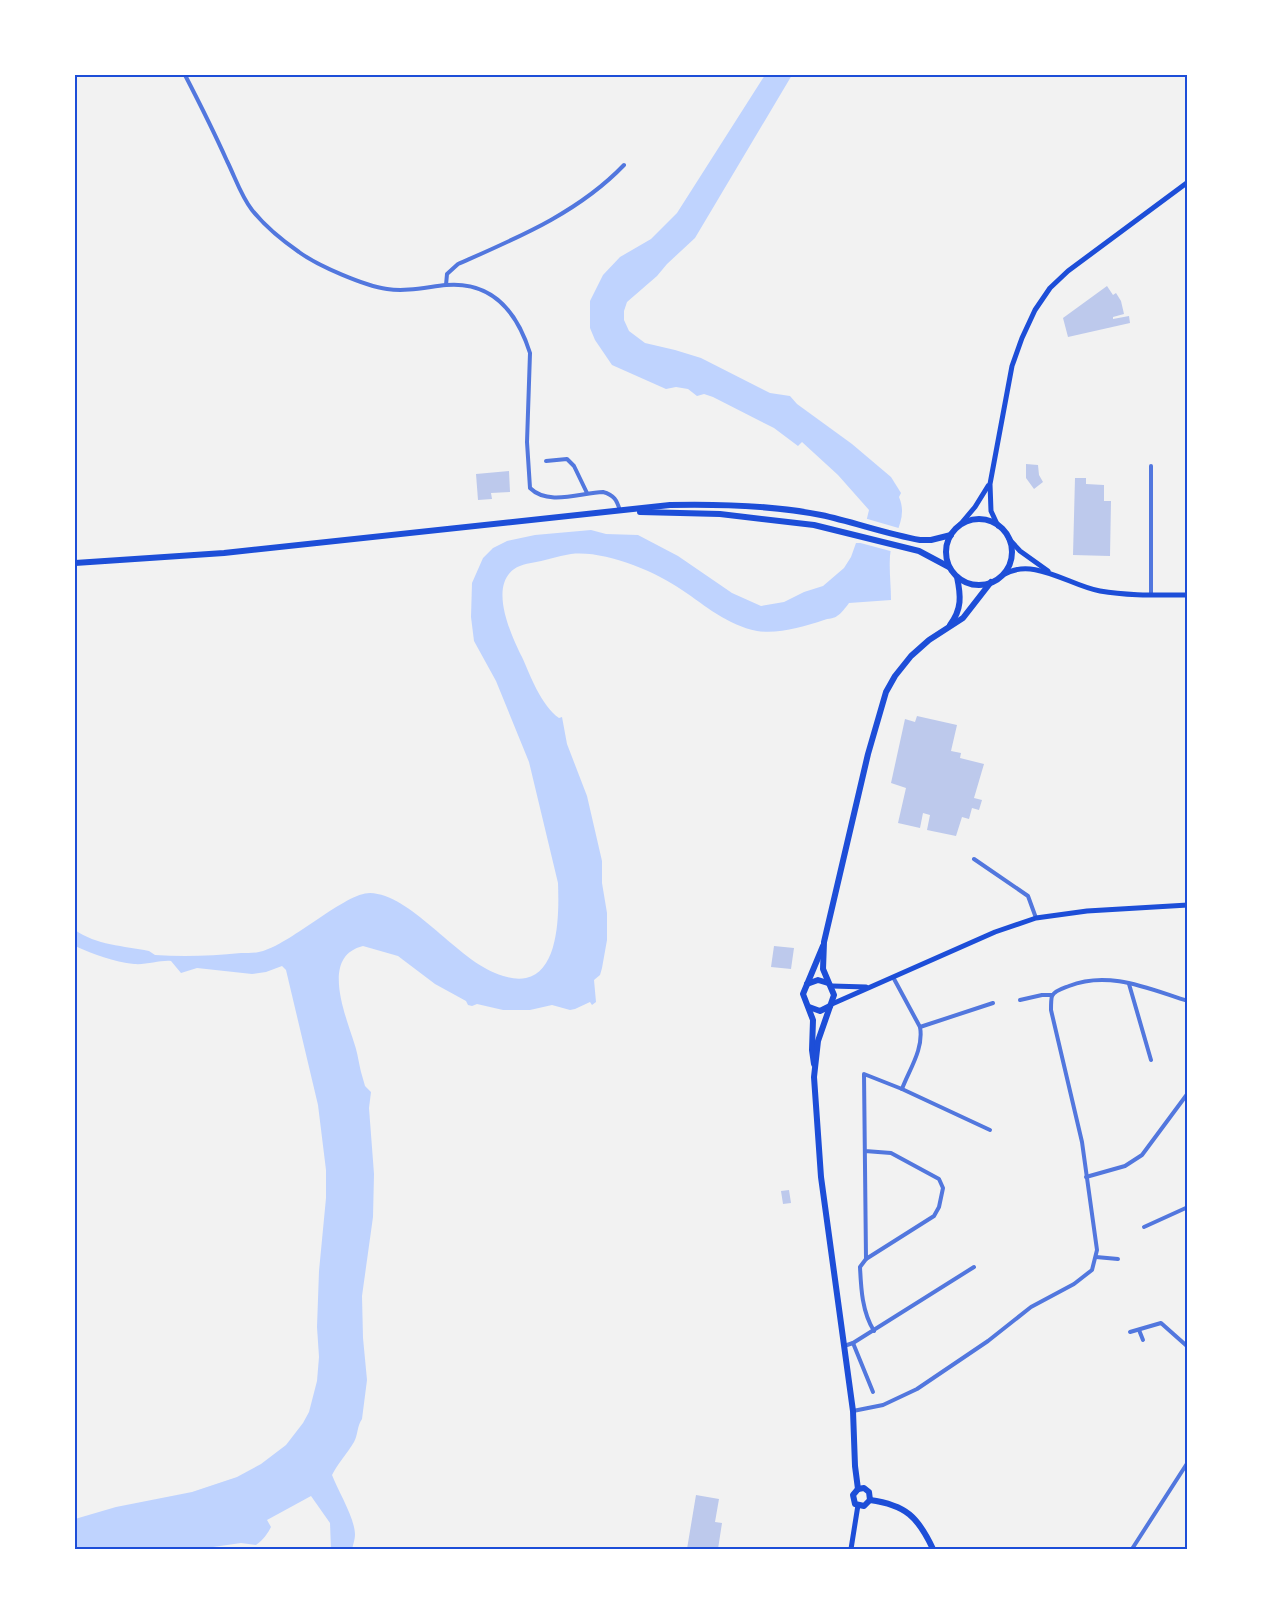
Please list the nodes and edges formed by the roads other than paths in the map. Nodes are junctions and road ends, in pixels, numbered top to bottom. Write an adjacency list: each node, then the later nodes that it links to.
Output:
1 (185, 75): 4 (street)
2 (624, 165): 4 (street)
3 (1188, 182): 7 (main road)
4 (446, 285): 8 (street)
5 (546, 461): 8 (street)
6 (1151, 466): 20 (street)
7 (990, 484): 10 (main road); 11 (main road)
8 (586, 493): 9 (street)
9 (620, 511): 12 (main road); 14 (main road); 15 (main road)
10 (959, 526): 11 (main road); 12 (main road)
11 (998, 526): 13 (main road)
12 (951, 535): 15 (main road)
13 (1009, 539): 16 (main road); 17 (main road)
14 (75, 562)
15 (949, 567): 18 (main road)
16 (1003, 574): 17 (main road); 19 (main road)
17 (1052, 574): 20 (main road)
18 (957, 577): 19 (main road); 22 (main road)
19 (991, 582): 22 (main road)
20 (1151, 594): 21 (main road)
21 (1188, 595)
22 (949, 626): 26 (main road)
23 (974, 859): 25 (street)
24 (1188, 905): 25 (main road)
25 (1036, 918): 27 (main road)
26 (824, 942): 29 (main road); 30 (main road)
27 (893, 977): 31 (main road); 38 (street)
28 (1129, 984): 32 (street); 34 (street); 39 (street)
29 (830, 985): 30 (main road); 31 (main road); 36 (main road)
30 (806, 986): 37 (main road)
31 (869, 987): 36 (main road)
32 (1052, 995): 33 (street); 45 (street)
33 (1020, 1000)
34 (1188, 1001)
35 (993, 1003): 38 (street)
36 (831, 1005): 37 (main road); 40 (main road)
37 (808, 1007): 40 (main road)
38 (920, 1027): 41 (street)
39 (1151, 1060)
40 (814, 1064): 57 (main road)
41 (902, 1089): 43 (street); 44 (street)
42 (1188, 1093): 45 (street)
43 (990, 1130)
44 (865, 1151): 49 (street); 49 (street)
45 (1086, 1177): 48 (street)
46 (1188, 1207): 47 (street)
47 (1144, 1227)
48 (1096, 1257): 50 (street); 60 (street)
49 (866, 1259): 52 (street)
50 (1118, 1260)
51 (974, 1267): 52 (street)
52 (874, 1330): 56 (street)
53 (1138, 1330): 54 (street); 55 (street); 58 (street)
54 (1130, 1332)
55 (1143, 1340)
56 (853, 1343): 57 (street); 59 (street)
57 (844, 1346): 60 (main road)
58 (1188, 1347)
59 (873, 1392)
60 (853, 1412): 62 (main road)
61 (1188, 1462): 67 (street)
62 (858, 1489): 63 (main road); 64 (main road)
63 (870, 1500): 64 (main road); 66 (main road)
64 (858, 1505): 65 (main road)
65 (852, 1549)
66 (933, 1549)
67 (1132, 1549)

